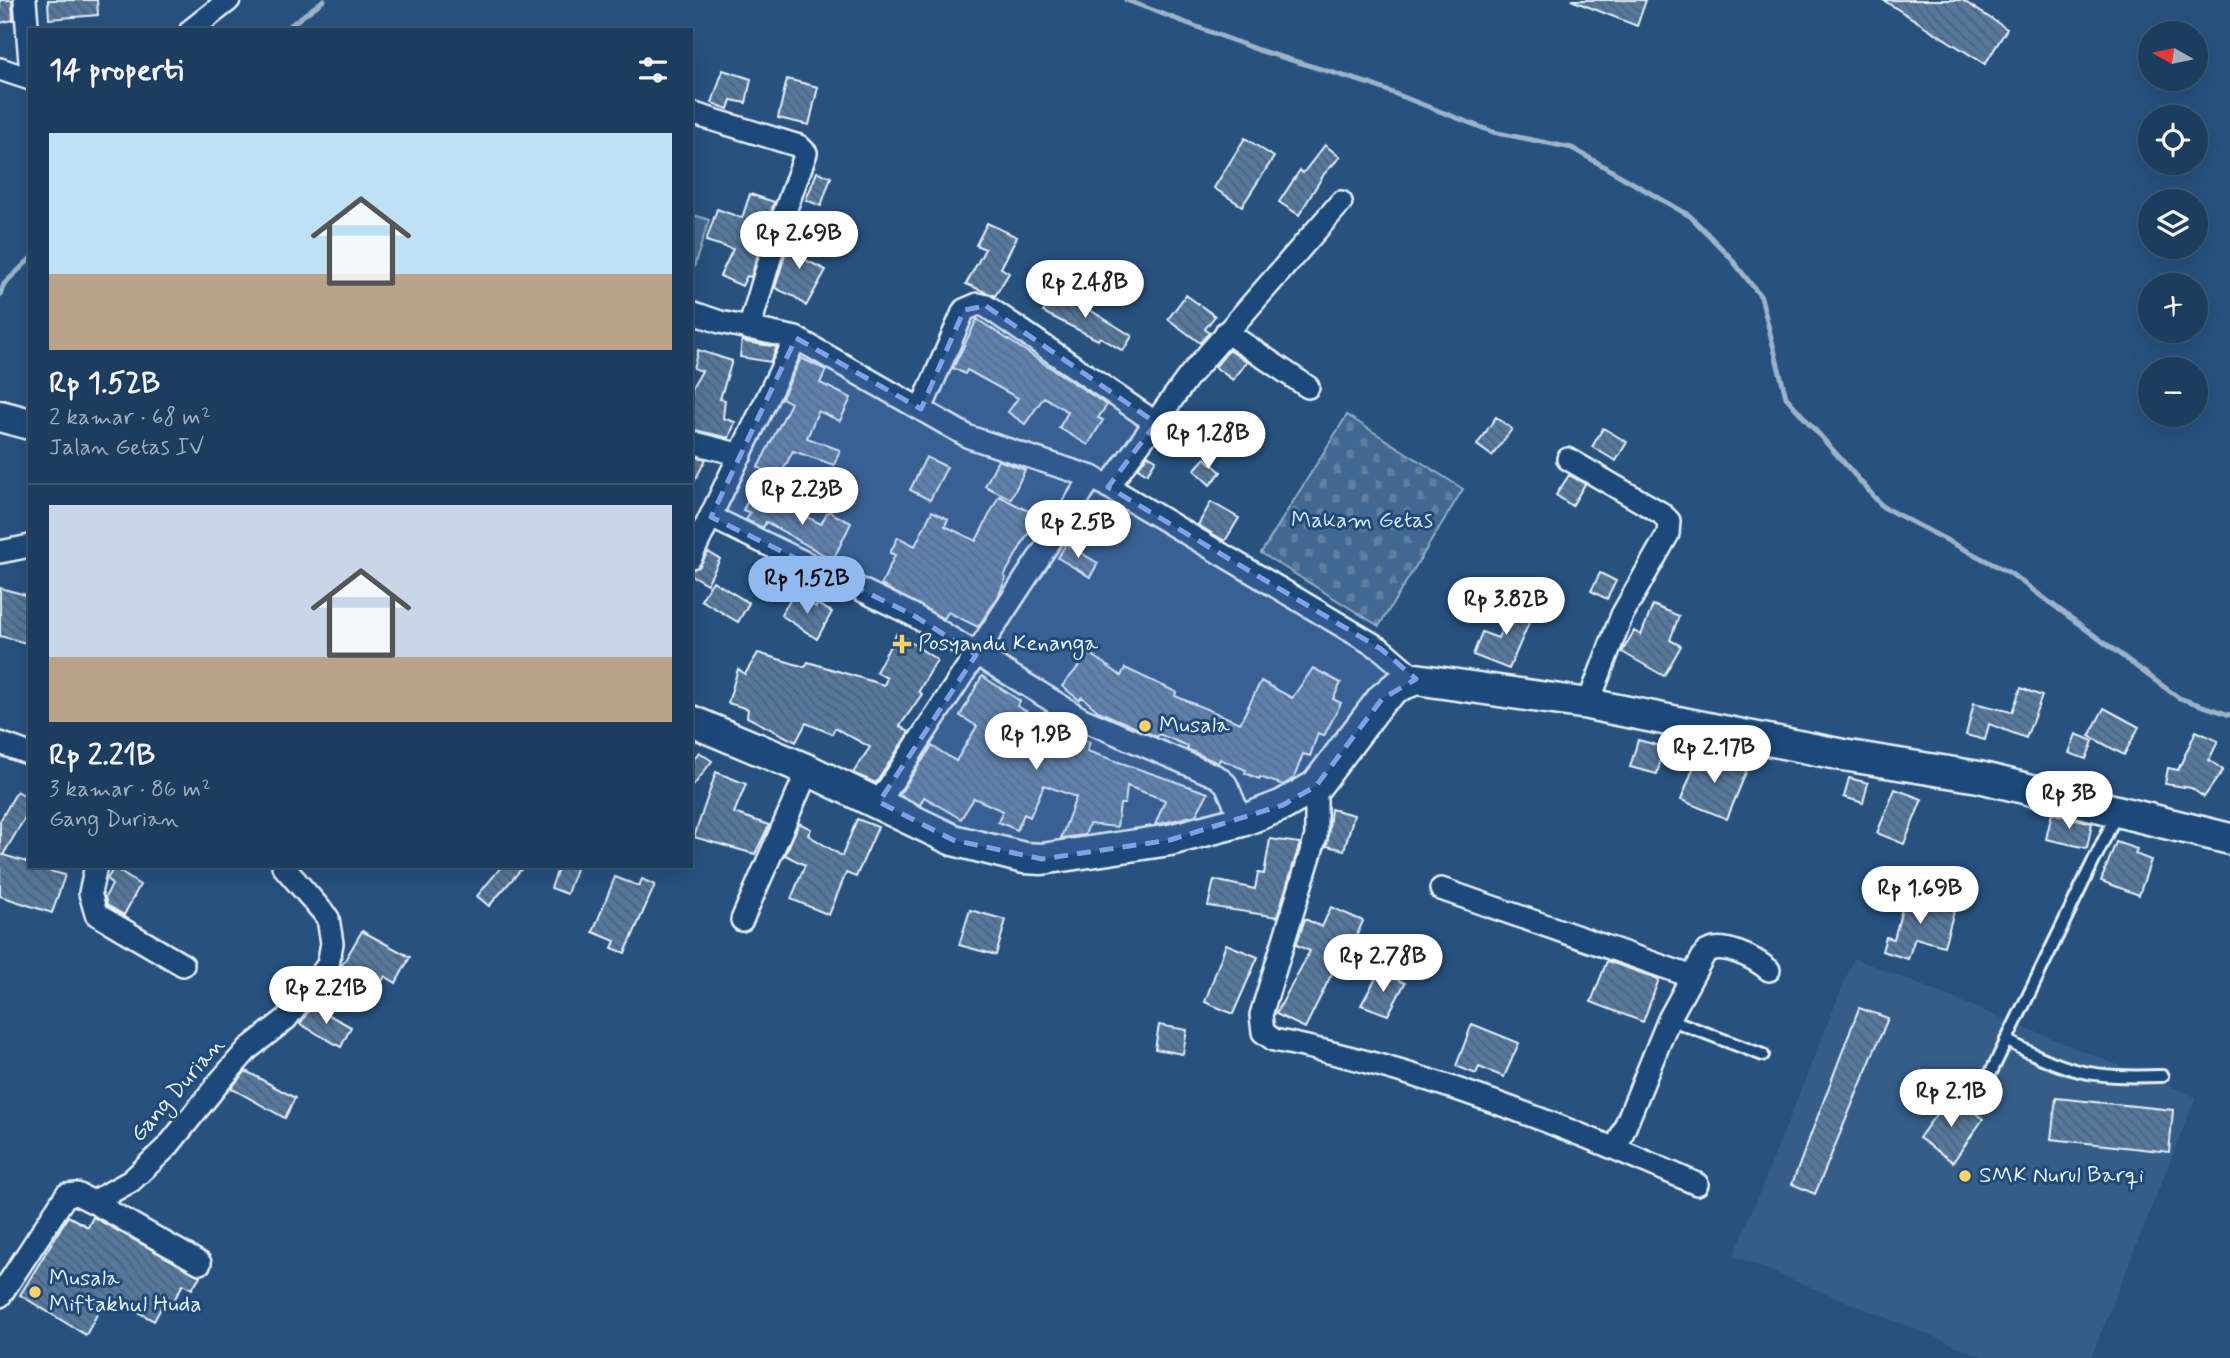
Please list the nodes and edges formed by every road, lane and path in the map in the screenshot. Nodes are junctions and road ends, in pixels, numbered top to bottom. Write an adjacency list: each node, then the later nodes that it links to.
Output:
1 (25, 0): 4 (street)
2 (229, 0): 3 (street)
3 (194, 28)
4 (28, 37)
5 (0, 69): 6 (street)
6 (28, 78)
7 (693, 114): 10 (street)
8 (1341, 202): 11 (street)
9 (693, 313): 10 (street)
10 (749, 329): 12 (street)
11 (1226, 332): 13 (street); 17 (street)
12 (796, 338): 14 (street); 19 (street)
13 (1308, 387)
14 (921, 409): 17 (street); 21 (street)
15 (0, 415): 16 (main road)
16 (28, 423)
17 (1156, 423): 21 (street)
18 (693, 443): 19 (street)
19 (741, 455): 22 (street)
20 (1567, 459): 28 (street)
21 (1100, 482): 26 (street); 27 (street)
22 (701, 528): 24 (street); 26 (street)
23 (28, 546): 25 (street)
24 (693, 551)
25 (0, 552)
26 (976, 655): 34 (street); 36 (street)
27 (1416, 679): 28 (main road); 33 (main road)
28 (1588, 704): 35 (main road)
29 (693, 723): 32 (main road)
30 (0, 743): 31 (street)
31 (28, 753)
32 (808, 769): 34 (main road); 41 (street)
33 (1316, 786): 36 (main road); 50 (street)
34 (879, 802): 36 (main road)
35 (2118, 813): 37 (main road); 46 (lane)
36 (1242, 821)
37 (2230, 839)
38 (96, 868): 42 (street)
39 (285, 868): 52 (street, Gang Durian)
40 (1441, 889): 44 (street)
41 (742, 920)
42 (183, 965)
43 (1769, 970): 44 (street)
44 (1690, 976): 45 (street)
45 (1669, 1020): 47 (lane); 50 (street)
46 (2007, 1040): 48 (lane); 49 (lane)
47 (1763, 1055)
48 (2162, 1076)
49 (1980, 1095)
50 (1616, 1149): 51 (street)
51 (1698, 1184)
52 (93, 1202): 53 (street); 54 (street)
53 (200, 1263)
54 (0, 1296)

